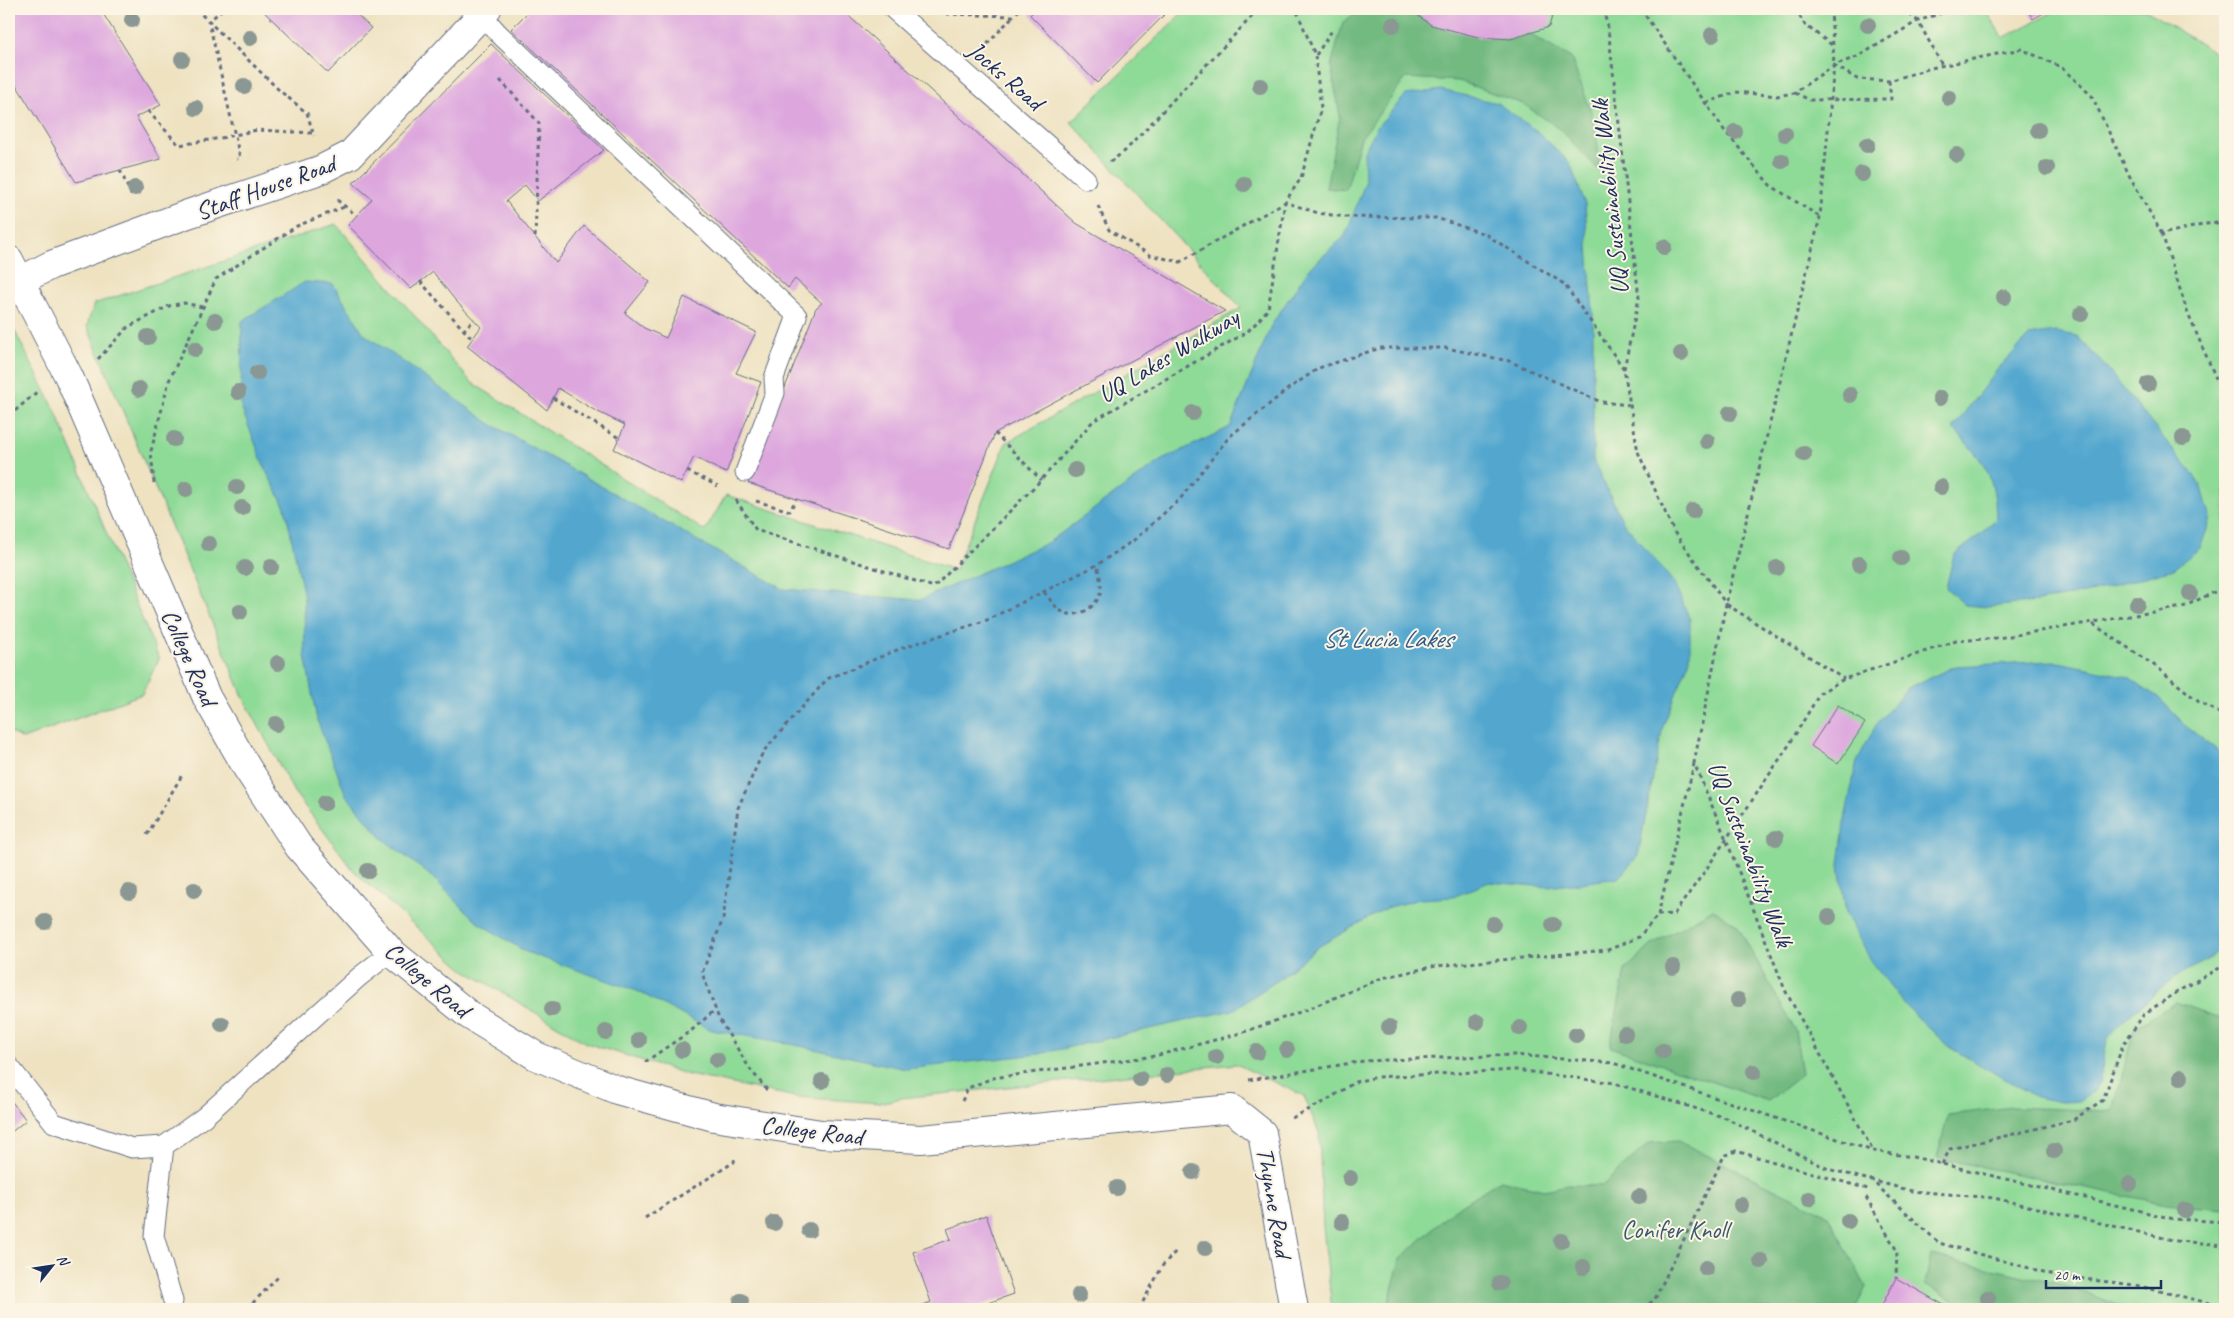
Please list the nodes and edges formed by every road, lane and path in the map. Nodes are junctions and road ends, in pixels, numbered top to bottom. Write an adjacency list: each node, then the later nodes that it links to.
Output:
1 (196, 9): 16 (path)
2 (222, 9): 16 (path)
3 (1020, 9): 14 (path)
4 (1260, 9): 33 (path)
5 (1296, 9): 19 (path)
6 (1603, 9): 50 (path, UQ Sustainability Walk)
7 (1641, 9): 27 (path)
8 (1795, 9): 18 (path)
9 (1832, 9): 18 (path)
10 (1903, 9): 15 (path)
11 (1953, 9): 15 (path)
12 (895, 11): 14 (path); 22 (lane, Jocks Road)
13 (484, 12): 43 (street, Staff House Road); 58 (lane)
14 (1013, 16): 22 (path)
15 (1918, 21): 20 (path); 21 (path)
16 (209, 22): 29 (path); 31 (path)
17 (1333, 29): 19 (path)
18 (1833, 45): 20 (path)
19 (1315, 55): 34 (path)
20 (1834, 65): 24 (path); 25 (path); 26 (path)
21 (1942, 65): 24 (path); 40 (path)
22 (963, 70): 33 (lane, Jocks Road)
23 (495, 73): 42 (path)
24 (1889, 81): 26 (path)
25 (1794, 92): 26 (path); 27 (path)
26 (1831, 100): 37 (path)
27 (1706, 103): 37 (path)
28 (148, 111): 30 (path, bridge)
29 (307, 113)
30 (313, 133)
31 (231, 162)
32 (120, 170): 35 (path)
33 (1086, 179): 34 (path)
34 (1285, 202): 50 (path); 59 (path, UQ Lakes Walkway)
35 (136, 204)
36 (344, 208): 45 (path)
37 (1820, 218): 65 (path)
38 (2225, 220): 39 (path)
39 (2215, 221): 40 (path); 41 (path)
40 (2162, 234): 53 (path)
41 (2225, 234)
42 (535, 238)
43 (15, 270): 74 (street, College Road)
44 (420, 281): 47 (path)
45 (202, 307): 49 (path); 60 (path)
46 (474, 319): 47 (path)
47 (463, 331): 48 (path)
48 (472, 339)
49 (97, 360)
50 (1624, 369): 54 (path, UQ Sustainability Walk)
51 (41, 388): 55 (path)
52 (553, 398): 57 (path)
53 (2225, 399)
54 (1630, 405): 62 (path); 65 (path, UQ Sustainability Walk)
55 (9, 416)
56 (995, 432): 59 (path)
57 (619, 438)
58 (745, 472)
59 (1041, 480): 61 (path, UQ Lakes Walkway)
60 (154, 487)
61 (735, 500)
62 (1097, 565): 64 (path); 64 (path)
63 (2225, 587): 66 (path)
64 (1044, 592): 76 (path)
65 (1726, 604): 67 (path); 69 (path, UQ Sustainability Walk)
66 (2092, 623): 67 (path); 68 (path)
67 (1844, 679): 72 (path)
68 (2225, 716)
69 (1694, 763): 72 (path, UQ Sustainability Walk); 73 (path)
70 (182, 775): 71 (path)
71 (147, 835)
72 (1726, 839): 73 (path); 86 (path, UQ Sustainability Walk)
73 (1658, 915): 81 (path)
74 (391, 952): 82 (street, College Road); 84 (lane)
75 (2225, 965): 87 (path)
76 (716, 1009): 78 (path); 80 (path)
77 (9, 1066): 84 (lane)
78 (638, 1066)
79 (1241, 1081): 86 (path)
80 (771, 1095)
81 (959, 1108)
82 (1232, 1109): 83 (street, Thynne Road)
83 (1262, 1133): 88 (path); 101 (street, Thynne Road)
84 (164, 1146): 97 (lane)
85 (735, 1149): 91 (path)
86 (1873, 1151): 87 (path)
87 (1942, 1164): 92 (path)
88 (1870, 1179): 93 (path); 98 (path)
89 (1868, 1189): 102 (path)
90 (1866, 1197): 96 (path)
91 (645, 1218)
92 (2225, 1222)
93 (2225, 1245)
94 (1177, 1250): 100 (path)
95 (280, 1275): 99 (path)
96 (1896, 1278)
97 (173, 1301)
98 (2225, 1307)
99 (247, 1309)
100 (1139, 1309)
101 (1294, 1309)
102 (1643, 1309)

